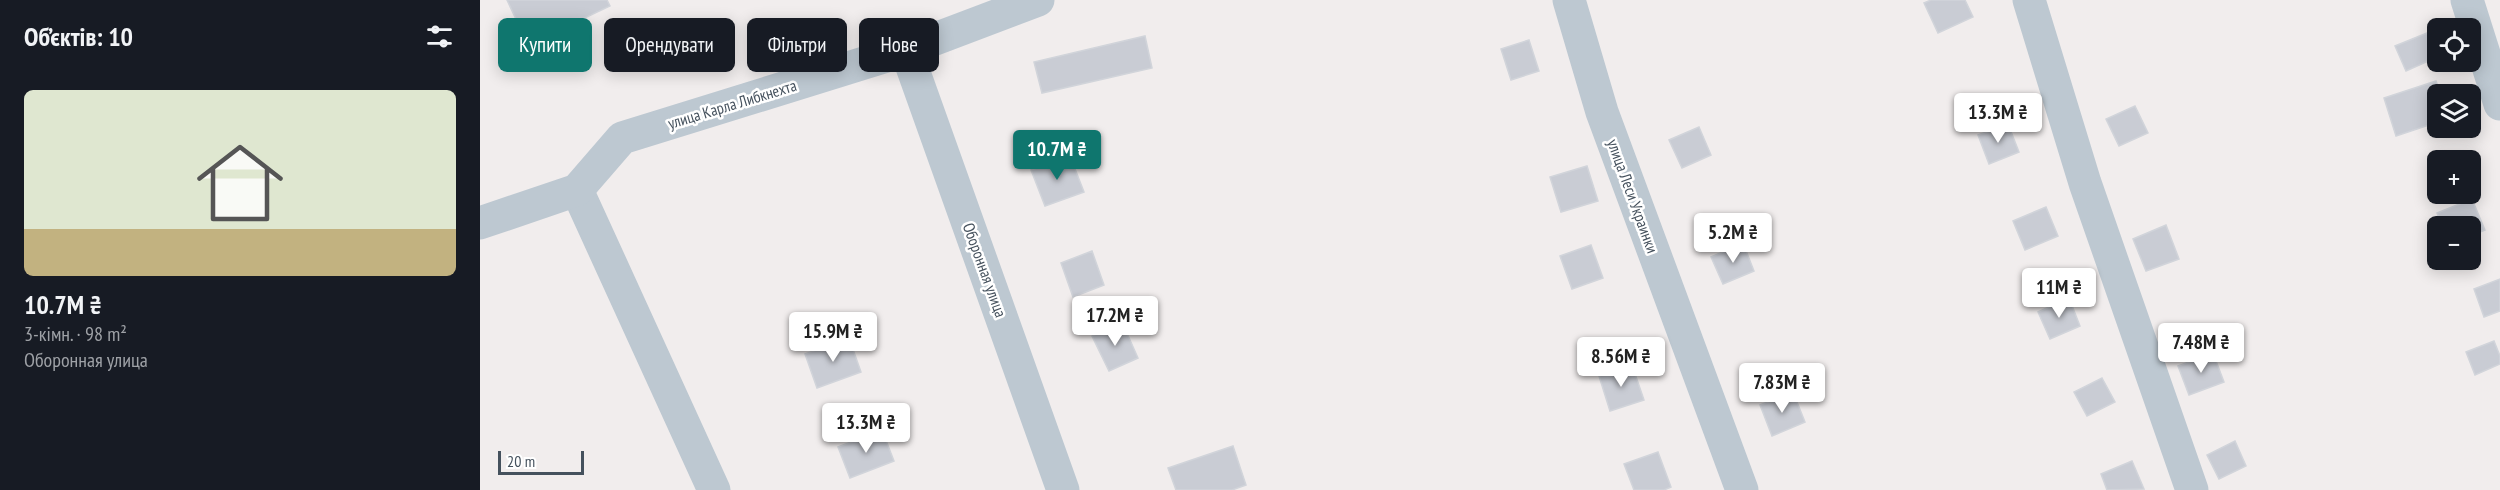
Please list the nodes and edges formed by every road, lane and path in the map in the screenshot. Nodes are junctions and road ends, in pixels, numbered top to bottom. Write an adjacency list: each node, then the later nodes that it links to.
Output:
1 (1038, 0): 5 (street, улица Карла Либкнехта)
2 (1569, 0): 13 (street, улица Леси Украинки)
3 (2029, 0): 14 (street)
4 (2467, 0): 8 (street)
5 (939, 38)
6 (859, 65): 9 (street, улица Карла Либкнехта)
7 (914, 72): 12 (street, Оборонная улица)
8 (2500, 104)
9 (577, 190): 10 (street); 11 (street)
10 (480, 223)
11 (714, 490)
12 (1063, 490)
13 (1742, 490)
14 (2192, 490)

